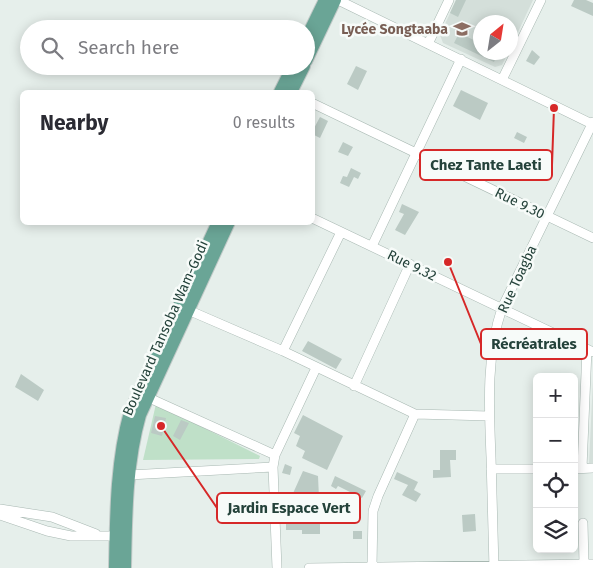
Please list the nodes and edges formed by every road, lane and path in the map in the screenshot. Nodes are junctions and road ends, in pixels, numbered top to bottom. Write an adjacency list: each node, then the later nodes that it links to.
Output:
1 (325, 0): 5 (main road)
2 (337, 0): 6 (main road); 7 (street)
3 (449, 0): 7 (street)
4 (541, 0): 11 (street)
5 (315, 21)
6 (315, 43)
7 (428, 44): 8 (street)
8 (461, 59): 11 (street); 16 (street)
9 (291, 75): 12 (main road)
10 (298, 75): 13 (main road)
11 (502, 80): 15 (street)
12 (287, 90)
13 (287, 90)
14 (315, 104): 16 (street, Rue 9.30)
15 (593, 123): 17 (street, Rue Toagba)
16 (417, 153): 17 (street, Rue 9.30); 23 (street)
17 (547, 216): 22 (street, Rue 9.30); 25 (street, Rue Toagba)
18 (315, 219): 21 (street, Rue 9.32)
19 (217, 225): 45 (main road, Boulevard Tansoba Wam-Godi)
20 (228, 225): 26 (main road, Boulevard Tansoba Wam-Godi)
21 (341, 232): 23 (street, Rue 9.32); 28 (street)
22 (593, 238)
23 (372, 246): 24 (street, Rue 9.32)
24 (410, 264): 25 (street, Rue 9.32); 30 (street)
25 (502, 308): 27 (street, Rue 9.32); 33 (street, Rue Toagba)
26 (188, 310): 28 (street); 31 (main road, Boulevard Tansoba Wam-Godi)
27 (590, 350): 36 (street)
28 (283, 351): 29 (street)
29 (316, 368): 30 (street); 34 (street)
30 (354, 386): 32 (street)
31 (147, 397): 34 (street); 40 (main road, Boulevard Tansoba Wam-Godi)
32 (415, 414): 33 (street); 47 (street)
33 (489, 416): 38 (street, Rue Toagba)
34 (275, 455): 35 (street)
35 (273, 467): 40 (street); 51 (street)
36 (578, 468): 37 (street)
37 (593, 468)
38 (491, 469): 39 (street); 48 (street, Rue Toagba)
39 (533, 469)
40 (129, 475): 50 (main road, Boulevard Tansoba Wam-Godi)
41 (0, 509): 44 (street)
42 (0, 514): 44 (street)
43 (583, 523): 46 (street)
44 (101, 536): 45 (street)
45 (116, 536): 49 (main road, Boulevard Tansoba Wam-Godi)
46 (588, 564): 48 (street)
47 (372, 566): 48 (street); 52 (street)
48 (494, 567)
49 (115, 568)
50 (125, 568)
51 (277, 568)
52 (309, 568)

